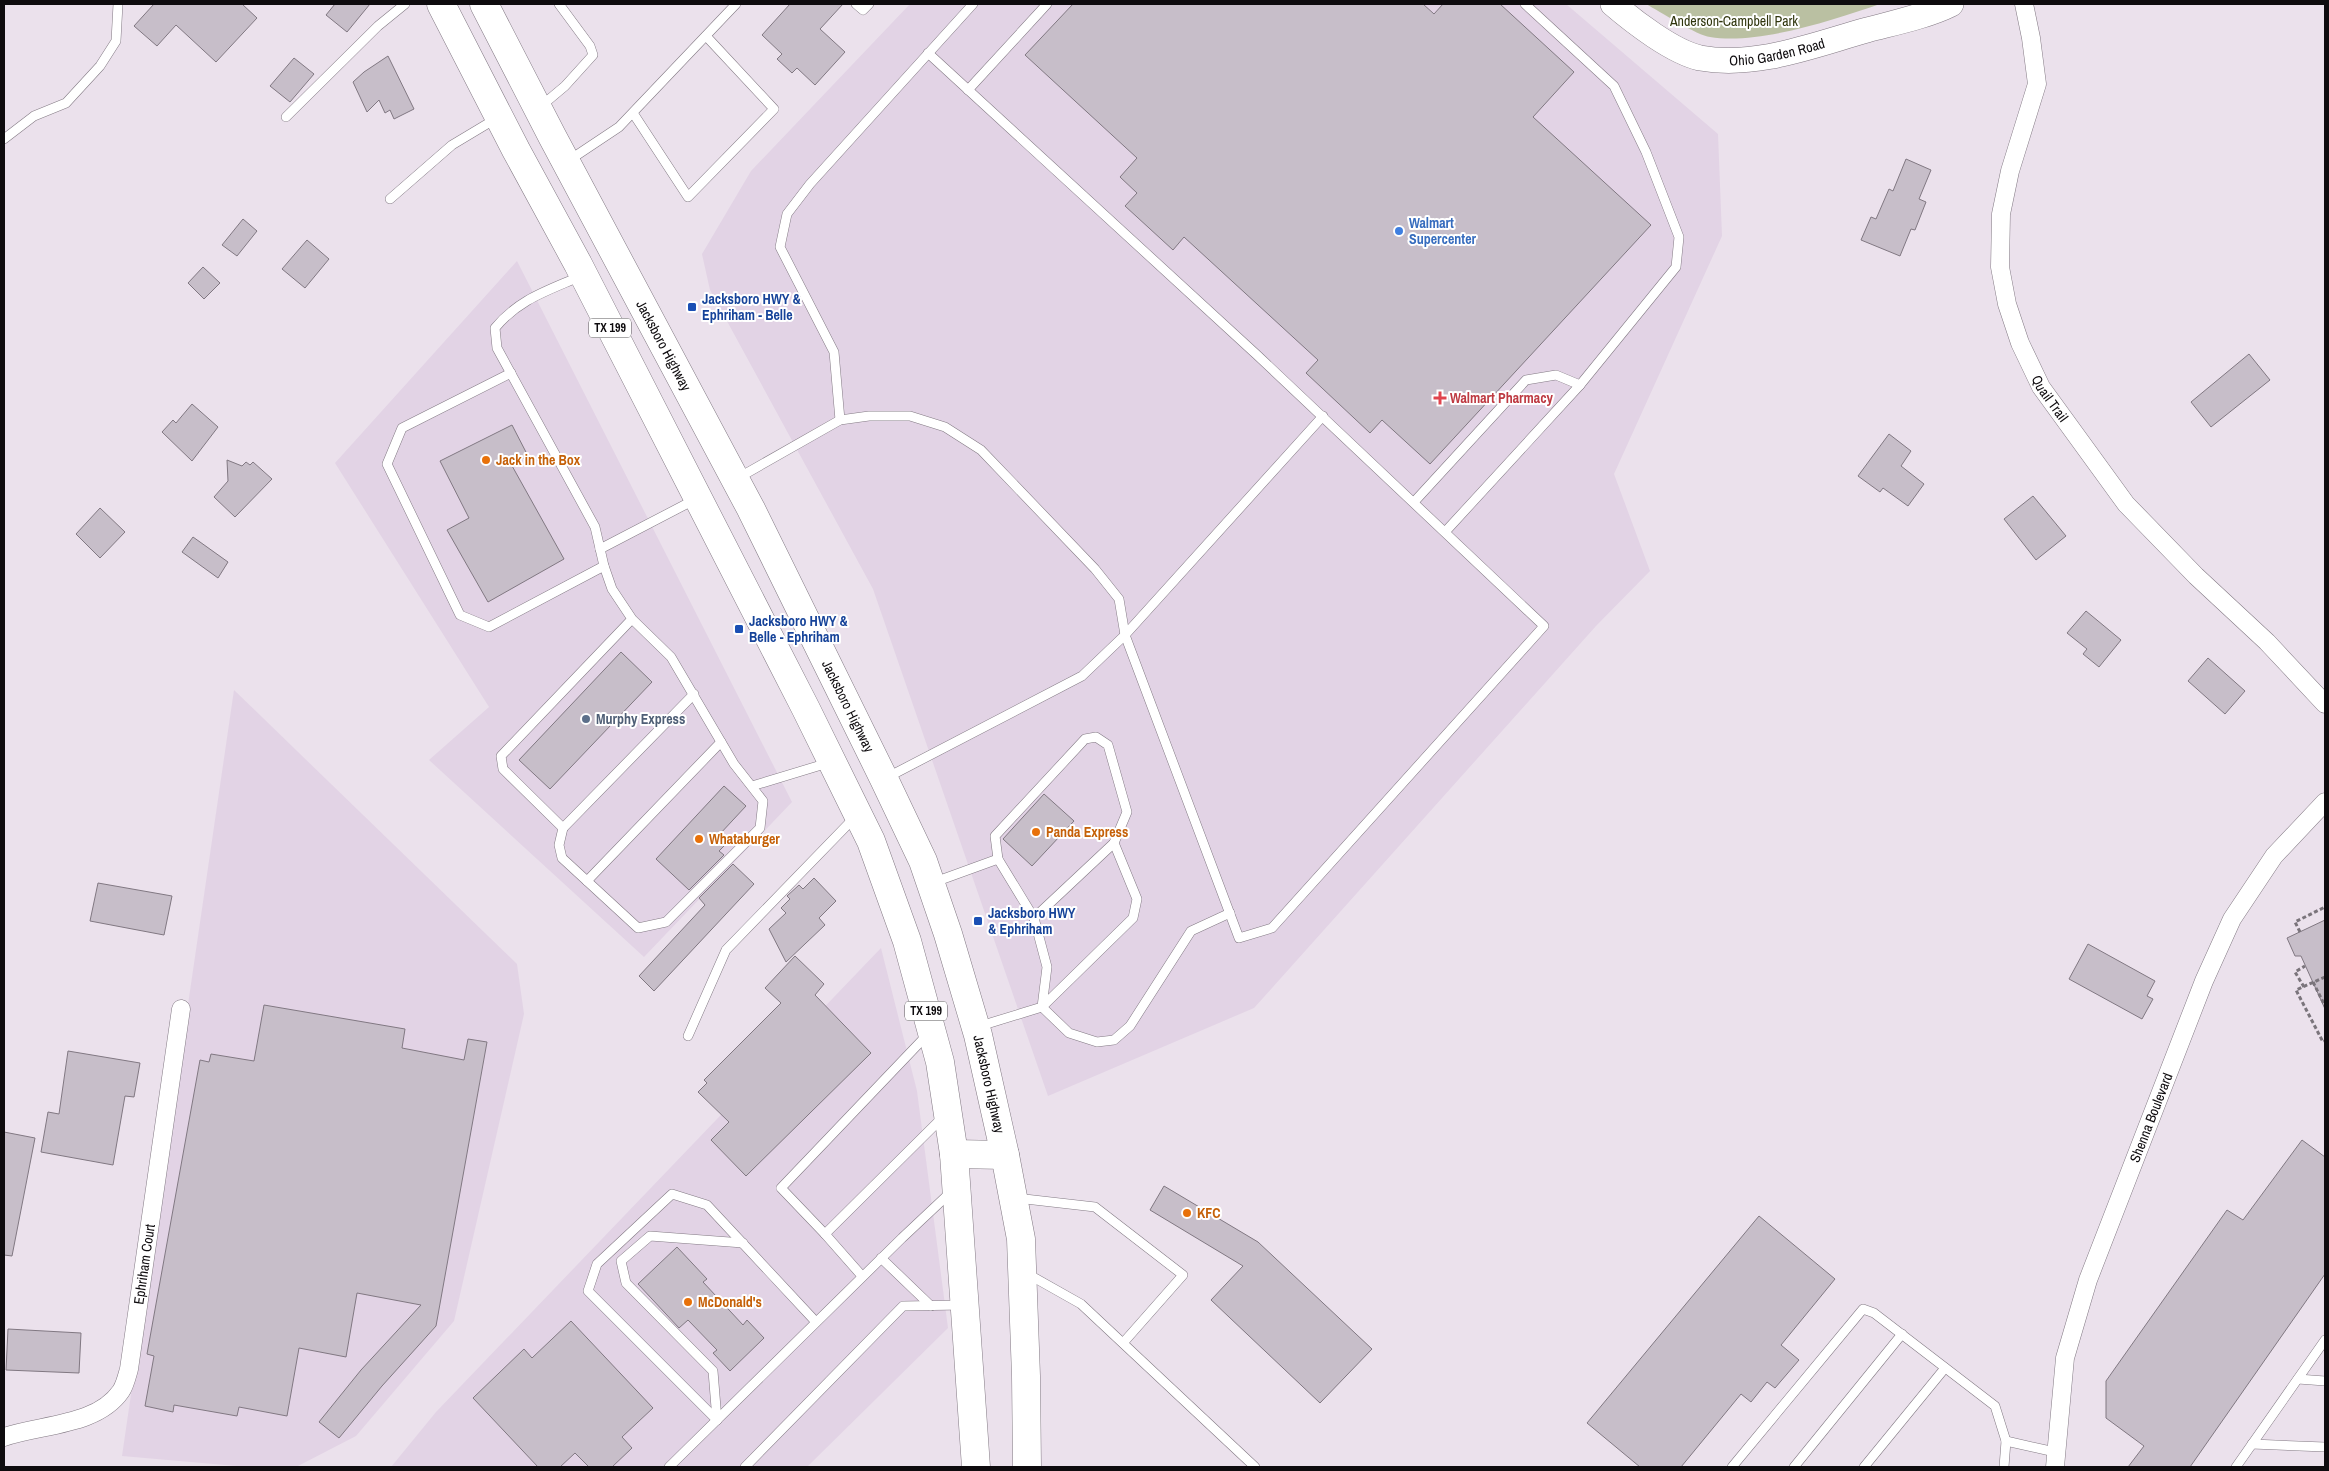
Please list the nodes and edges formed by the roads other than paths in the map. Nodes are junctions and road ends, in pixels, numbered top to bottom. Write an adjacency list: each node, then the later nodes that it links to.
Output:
1 (118, 4): 22 (lane)
2 (405, 4): 20 (lane)
3 (441, 4): 21 (main road, TX 199)
4 (484, 4): 18 (main road, Jacksboro Highway / TX 199)
5 (559, 4): 18 (lane)
6 (736, 4): 15 (lane)
7 (856, 4): 8 (lane)
8 (868, 4)
9 (973, 4): 16 (lane)
10 (1047, 4): 17 (lane)
11 (1525, 4): 27 (lane)
12 (1613, 4): 13 (street, Ohio Garden Road)
13 (1951, 4)
14 (2024, 4): 39 (street, Quail Trail)
15 (706, 36): 19 (lane); 19 (lane)
16 (928, 53): 17 (lane); 29 (lane)
17 (968, 90): 28 (lane)
18 (538, 108): 23 (main road, Jacksboro Highway / TX 199)
19 (633, 113): 23 (lane)
20 (286, 117)
21 (499, 117): 24 (lane); 25 (main road, TX 199)
22 (4, 140)
23 (566, 162): 30 (main road, Jacksboro Highway / TX 199)
24 (390, 199)
25 (583, 275): 26 (lane); 31 (main road, TX 199)
26 (511, 373): 34 (lane); 35 (lane)
27 (1580, 385): 32 (lane); 33 (lane)
28 (1323, 416): 32 (lane); 37 (lane)
29 (840, 420): 30 (lane); 37 (lane)
30 (736, 480): 31 (main road); 42 (main road, Jacksboro Highway / TX 199)
31 (696, 498): 34 (lane); 41 (main road, TX 199)
32 (1414, 502): 33 (lane)
33 (1445, 532): 51 (lane)
34 (600, 549): 35 (lane)
35 (604, 566): 36 (lane)
36 (632, 619): 38 (lane); 46 (lane)
37 (1125, 635): 42 (lane); 51 (lane)
38 (694, 694): 40 (lane); 46 (lane)
39 (2325, 704)
40 (721, 742): 43 (lane); 49 (lane)
41 (832, 762): 43 (lane); 45 (main road, TX 199)
42 (884, 779): 50 (main road, Jacksboro Highway / TX 199)
43 (752, 786): 49 (lane)
44 (2325, 802): 84 (street, Shenna Boulevard)
45 (858, 814): 56 (main road, TX 199); 57 (lane)
46 (563, 828): 49 (lane)
47 (1114, 842): 48 (lane); 52 (lane); 53 (lane)
48 (998, 859): 50 (lane); 52 (lane)
49 (588, 881)
50 (931, 884): 55 (main road, Jacksboro Highway / TX 199)
51 (1230, 913): 53 (lane)
52 (1034, 918): 53 (lane)
53 (1042, 1007): 55 (lane)
54 (181, 1009): 79 (street, Ephriham Court)
55 (976, 1027): 60 (main road, Jacksboro Highway / TX 199)
56 (931, 1030): 58 (main road, TX 199); 63 (lane)
57 (688, 1036)
58 (948, 1112): 59 (main road, TX 199); 63 (lane)
59 (954, 1154): 60 (main road); 61 (main road, TX 199)
60 (1005, 1155): 62 (main road, Jacksboro Highway / TX 199)
61 (956, 1188): 65 (lane); 68 (main road, TX 199)
62 (1013, 1198): 66 (main road, Jacksboro Highway / TX 199); 73 (lane)
63 (825, 1234): 67 (lane)
64 (743, 1244): 70 (lane); 78 (lane); 78 (lane)
65 (881, 1258): 67 (lane); 69 (lane)
66 (1022, 1271): 73 (lane); 89 (main road, Jacksboro Highway / TX 199)
67 (862, 1276): 70 (lane)
68 (963, 1304): 69 (lane); 77 (main road, TX 199)
69 (931, 1306): 86 (lane)
70 (816, 1322): 78 (lane)
71 (1902, 1334): 74 (lane); 91 (lane); 92 (lane)
72 (2325, 1340): 75 (lane)
73 (1123, 1343): 90 (lane)
74 (1945, 1368): 80 (lane); 83 (lane)
75 (2298, 1379): 76 (lane); 81 (lane)
76 (2325, 1381)
77 (972, 1412): 87 (main road); 88 (main road, TX 199)
78 (717, 1420): 85 (lane)
79 (4, 1437)
80 (2006, 1441): 84 (lane); 95 (lane)
81 (2252, 1444): 82 (lane); 96 (lane)
82 (2325, 1447)
83 (1876, 1452): 93 (lane); 94 (lane)
84 (2055, 1460)
85 (669, 1467)
86 (745, 1467)
87 (970, 1467)
88 (976, 1467)
89 (1027, 1467)
90 (1255, 1467)
91 (1732, 1467)
92 (1794, 1467)
93 (1864, 1467)
94 (1875, 1467)
95 (2004, 1467)
96 (2236, 1467)

